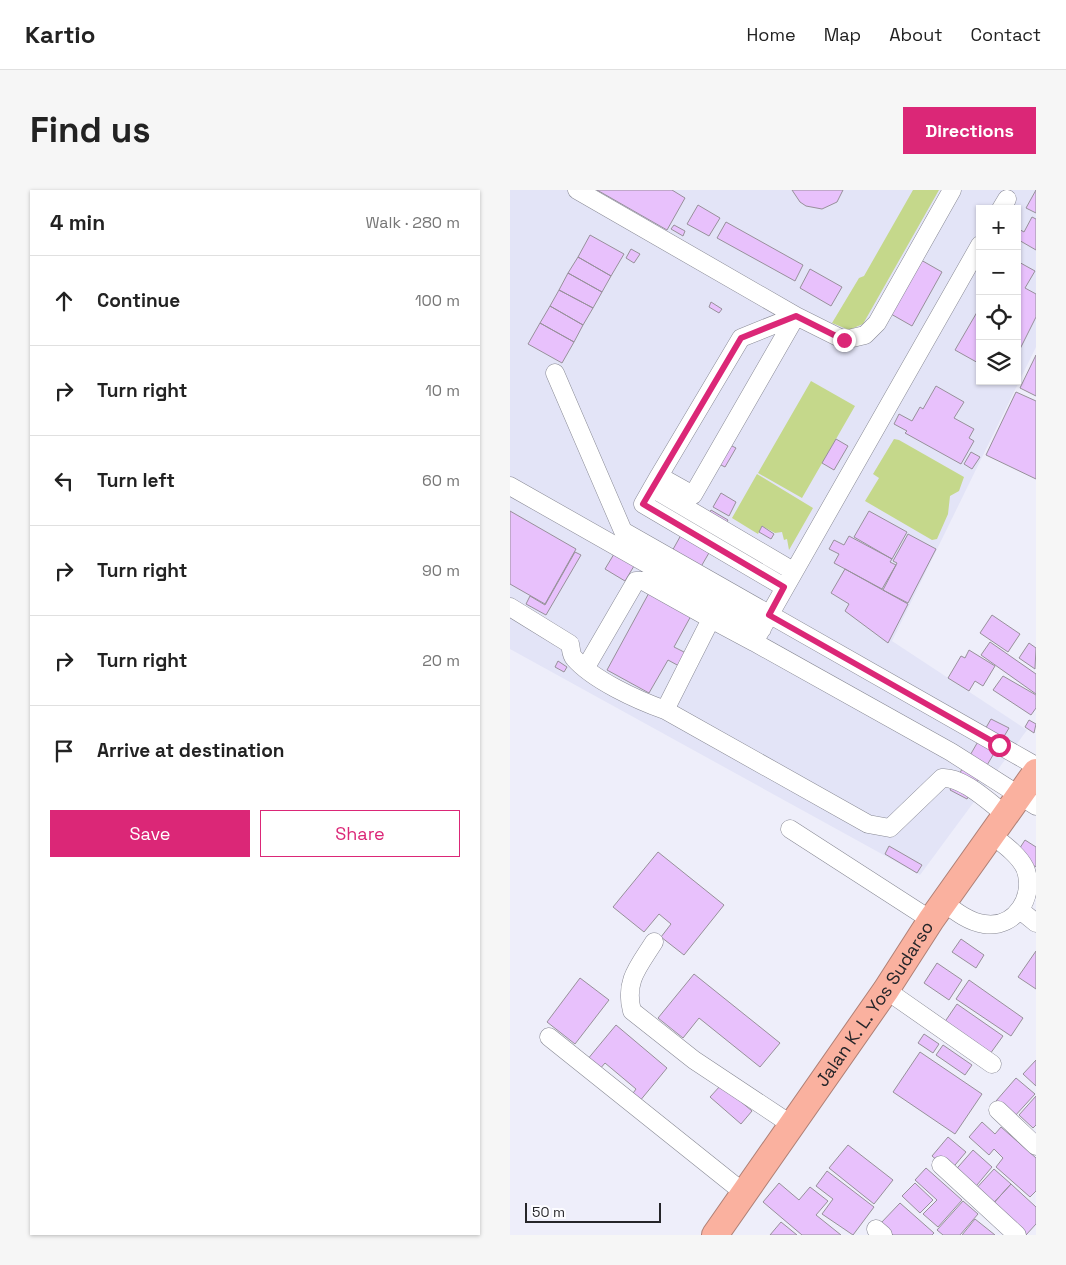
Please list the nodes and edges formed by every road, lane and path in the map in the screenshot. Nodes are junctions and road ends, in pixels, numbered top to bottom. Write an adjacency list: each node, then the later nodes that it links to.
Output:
1 (577, 190): 4 (street)
2 (952, 190): 4 (street)
3 (977, 250): 8 (street)
4 (796, 316): 6 (street); 6 (street)
5 (554, 373): 12 (street)
6 (655, 482): 8 (street); 9 (street)
7 (510, 486): 12 (street)
8 (793, 571): 9 (street)
9 (784, 587): 12 (street)
10 (510, 607): 13 (street)
11 (711, 619): 12 (street); 13 (street); 14 (street)
12 (762, 629): 15 (street); 17 (street)
13 (586, 667): 14 (street)
14 (665, 710): 17 (street)
15 (1036, 766)
16 (1036, 772): 17 (highway, Jalan K. L. Yos Sudarso)
17 (1013, 813): 19 (street); 20 (highway, Jalan K. L. Yos Sudarso)
18 (790, 830): 20 (street)
19 (1020, 910): 20 (street); 21 (street)
20 (937, 911): 23 (highway, Jalan K. L. Yos Sudarso)
21 (1036, 923)
22 (654, 942): 27 (street)
23 (886, 990): 25 (street); 27 (highway, Jalan K. L. Yos Sudarso)
24 (549, 1037): 30 (street)
25 (992, 1064)
26 (998, 1110): 28 (street)
27 (792, 1126): 30 (highway, Jalan K. L. Yos Sudarso)
28 (1036, 1146)
29 (941, 1165): 32 (street)
30 (744, 1193): 31 (highway, Jalan K. L. Yos Sudarso)
31 (715, 1235)
32 (1017, 1235)

